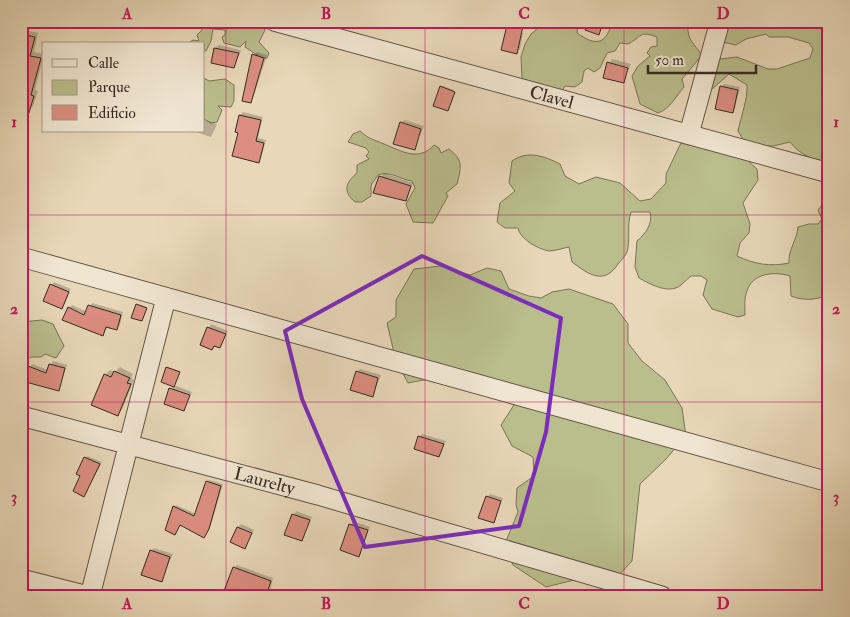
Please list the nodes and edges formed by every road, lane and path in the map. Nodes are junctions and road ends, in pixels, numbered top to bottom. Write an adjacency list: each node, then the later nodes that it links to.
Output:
1 (274, 21): 3 (street, Clavel)
2 (720, 21): 3 (street)
3 (689, 134): 4 (street, Clavel)
4 (829, 173)
5 (21, 257): 6 (street)
6 (166, 298): 8 (street); 9 (street)
7 (21, 416): 8 (street, Laurelty)
8 (128, 444): 11 (street); 12 (street, Laurelty)
9 (829, 482)
10 (21, 579): 11 (street)
11 (89, 596)
12 (662, 596)

